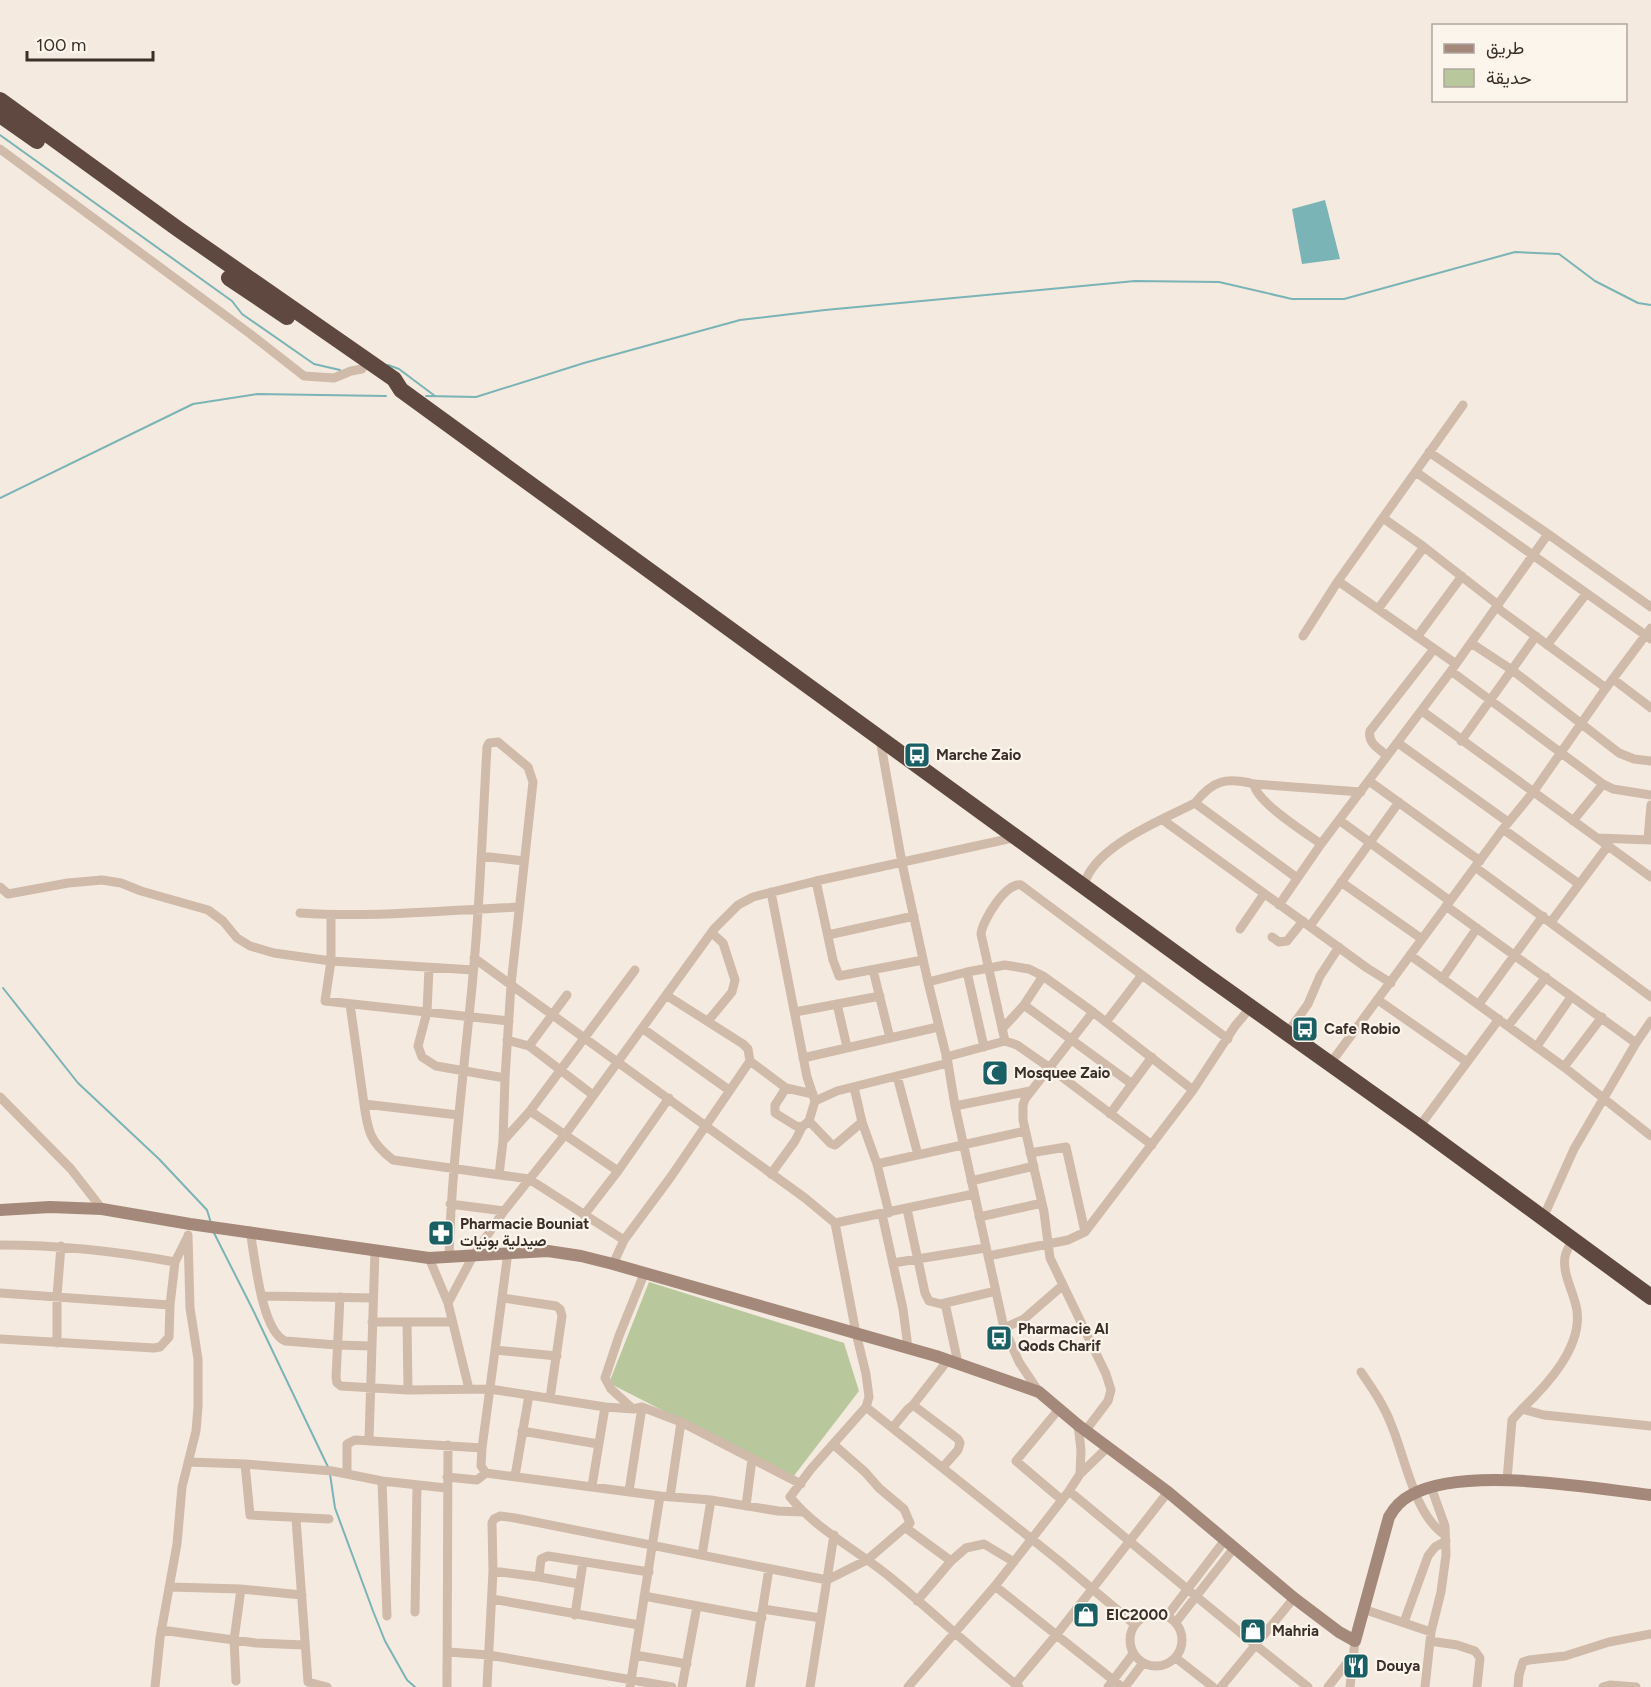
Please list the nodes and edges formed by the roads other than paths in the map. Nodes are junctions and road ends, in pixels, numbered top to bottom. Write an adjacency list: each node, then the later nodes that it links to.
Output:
1 (0, 100): 5 (highway)
2 (0, 115): 4 (highway)
3 (0, 148): 4 (street)
4 (363, 369): 5 (highway)
5 (401, 390): 34 (highway)
6 (1463, 405): 7 (street)
7 (1429, 452): 8 (street); 10 (street)
8 (1416, 472): 9 (street); 12 (street)
9 (1383, 518): 11 (street); 14 (street)
10 (1548, 534): 12 (street); 17 (street)
11 (1424, 547): 13 (street); 18 (street)
12 (1533, 556): 15 (street); 16 (street)
13 (1462, 576): 16 (street); 22 (street)
14 (1338, 581): 18 (street); 20 (street)
15 (1586, 594): 19 (street); 24 (street)
16 (1497, 604): 21 (street); 23 (street)
17 (1651, 607)
18 (1378, 609): 22 (street)
19 (1649, 634): 28 (street)
20 (1303, 636)
21 (1536, 636): 24 (street); 27 (street)
22 (1417, 637): 25 (street)
23 (1471, 643): 26 (street); 27 (street)
24 (1547, 645): 29 (street)
25 (1434, 649): 26 (street); 38 (street)
26 (1453, 667): 30 (street); 32 (street)
27 (1512, 670): 30 (street); 33 (street)
28 (1613, 679): 29 (street); 31 (street)
29 (1606, 687): 33 (street)
30 (1491, 700): 35 (street); 37 (street)
31 (1651, 708)
32 (1422, 711): 35 (street); 36 (street)
33 (1581, 722): 37 (street); 39 (street)
34 (880, 738): 53 (highway); 61 (street)
35 (1461, 741): 43 (street)
36 (1398, 743): 38 (street); 52 (street)
37 (1560, 752): 42 (street); 43 (street)
38 (1387, 756): 40 (street)
39 (1651, 761)
40 (1369, 781): 44 (street); 46 (street)
41 (1254, 784): 44 (street); 47 (street); 57 (street)
42 (1603, 784): 45 (street); 51 (street)
43 (1534, 791): 51 (street); 52 (street)
44 (1360, 792): 49 (street)
45 (1651, 795)
46 (1399, 802): 56 (street); 62 (street)
47 (1195, 803): 50 (street); 64 (street)
48 (1651, 805): 55 (street)
49 (1339, 819): 56 (street); 57 (street)
50 (1163, 820): 68 (street); 71 (street)
51 (1573, 821): 54 (street)
52 (1506, 826): 62 (street); 67 (street)
53 (1017, 837): 61 (street); 68 (highway)
54 (1596, 838): 55 (street); 58 (street)
55 (1649, 839)
56 (1369, 843): 66 (street); 73 (street)
57 (1321, 844): 64 (street)
58 (1607, 847): 63 (street); 67 (street)
59 (481, 856): 60 (street); 60 (street); 75 (street)
60 (524, 861): 74 (street)
61 (902, 863): 65 (street); 78 (street)
62 (1478, 864): 73 (street); 79 (street)
63 (1651, 877)
64 (1297, 878): 72 (street)
65 (816, 880): 70 (street); 84 (street)
66 (1341, 882): 80 (street); 86 (street)
67 (1579, 884): 79 (street)
68 (1084, 885): 116 (highway)
69 (0, 887): 92 (street)
70 (771, 892): 83 (street); 118 (street)
71 (1264, 894): 72 (street); 82 (street)
72 (1279, 904): 80 (street)
73 (1448, 904): 81 (street); 86 (street)
74 (519, 907): 75 (street); 105 (street)
75 (477, 909): 77 (street); 90 (street)
76 (300, 913): 77 (street)
77 (331, 915): 92 (street)
78 (914, 915): 84 (street); 91 (street)
79 (1547, 919): 89 (street); 110 (street)
80 (1307, 923): 85 (street); 87 (street)
81 (1477, 928): 89 (street); 102 (street)
82 (1240, 929)
83 (712, 933): 107 (street); 125 (street)
84 (828, 935): 97 (street)
85 (1272, 937)
86 (1422, 939): 88 (street)
87 (1339, 947): 104 (street); 132 (street)
88 (1410, 955): 102 (street); 104 (street)
89 (1515, 955): 101 (street); 114 (street)
90 (474, 958): 95 (street); 105 (street)
91 (923, 960): 97 (street); 103 (street)
92 (331, 961): 93 (street); 112 (street)
93 (429, 968): 95 (street); 117 (street)
94 (987, 969): 98 (street); 99 (street); 100 (street); 131 (street)
95 (473, 970): 121 (street)
96 (635, 970): 133 (street)
97 (873, 970): 108 (street)
98 (967, 972): 103 (street); 143 (street)
99 (1142, 975): 127 (street); 135 (street)
100 (1043, 976): 115 (street); 119 (street)
101 (1546, 977): 109 (street); 128 (street)
102 (1442, 979): 114 (street)
103 (928, 982): 130 (street)
104 (1391, 983): 111 (street)
105 (511, 985): 120 (street); 124 (street)
106 (567, 995): 120 (street)
107 (666, 995): 125 (street); 129 (street)
108 (880, 996): 113 (street); 134 (street)
109 (1571, 997): 122 (street); 141 (street)
110 (1651, 997)
111 (1378, 1000): 149 (street); 150 (street)
112 (350, 1004): 117 (street); 168 (street)
113 (837, 1004): 118 (street); 142 (street)
114 (1479, 1004): 123 (street)
115 (1024, 1005): 131 (street); 138 (street)
116 (1251, 1007): 132 (highway); 135 (street)
117 (426, 1012): 121 (street); 154 (street)
118 (795, 1012): 145 (street)
119 (1092, 1012): 127 (street); 138 (street)
120 (552, 1015): 133 (street); 140 (street)
121 (469, 1016): 124 (street); 154 (street)
122 (1602, 1017): 139 (street); 151 (street)
123 (1499, 1019): 128 (street); 149 (street)
124 (509, 1021): 136 (street)
125 (708, 1021): 148 (street)
126 (1651, 1021): 139 (street)
127 (1106, 1022): 144 (street)
128 (1508, 1026): 141 (street)
129 (642, 1028): 147 (street); 160 (street)
130 (938, 1028): 134 (street); 146 (street)
131 (1002, 1029): 137 (street)
132 (1288, 1032): 150 (highway)
133 (585, 1037): 147 (street); 153 (street)
134 (890, 1038): 142 (street)
135 (1228, 1039): 161 (street)
136 (507, 1040): 140 (street); 156 (street)
137 (1005, 1041): 143 (street); 152 (street)
138 (1071, 1041): 152 (street); 157 (street)
139 (1636, 1042): 167 (street)
140 (529, 1046): 153 (street)
141 (1537, 1046): 151 (street)
142 (847, 1047): 145 (street)
143 (984, 1047): 146 (street)
144 (1152, 1057): 157 (street); 161 (street)
145 (803, 1058): 166 (street)
146 (947, 1060): 155 (street); 169 (street)
147 (617, 1062): 163 (street); 165 (street)
148 (750, 1062): 158 (street); 160 (street)
149 (1467, 1062): 176 (street)
150 (1330, 1064): 176 (highway)
151 (1564, 1067): 167 (street)
152 (1050, 1068): 162 (street); 171 (street)
153 (559, 1070): 163 (street); 170 (street)
154 (462, 1071): 156 (street); 172 (street)
155 (897, 1076): 159 (street); 184 (street)
156 (505, 1078): 180 (street)
157 (1132, 1084): 171 (street)
158 (786, 1088): 166 (street); 174 (street)
159 (854, 1088): 166 (street); 173 (street)
160 (729, 1090): 175 (street)
161 (1193, 1090): 182 (street)
162 (1030, 1091): 169 (street); 177 (street)
163 (593, 1095): 178 (street)
164 (0, 1097): 196 (street)
165 (669, 1098): 175 (street); 188 (street)
166 (814, 1098): 174 (street)
167 (1604, 1098): 179 (street); 203 (street)
168 (364, 1104): 172 (street); 187 (street)
169 (955, 1106): 181 (street)
170 (530, 1111): 178 (street); 180 (street)
171 (1110, 1114): 182 (street)
172 (458, 1115): 187 (street)
173 (862, 1122): 174 (street); 185 (street)
174 (805, 1124): 189 (street)
175 (705, 1126): 189 (street); 208 (street)
176 (1419, 1127): 203 (highway)
177 (1025, 1131): 181 (street); 183 (street)
178 (564, 1136): 188 (street); 191 (street)
179 (1651, 1136)
180 (503, 1141): 190 (street)
181 (964, 1145): 184 (street); 192 (street)
182 (1152, 1145): 207 (street)
183 (1030, 1153): 186 (street); 207 (street)
184 (918, 1155): 185 (street)
185 (877, 1164): 200 (street)
186 (1034, 1166): 192 (street); 194 (street)
187 (453, 1168): 190 (street); 195 (street)
188 (618, 1171): 201 (street)
189 (771, 1174): 204 (street)
190 (499, 1175): 191 (street)
191 (529, 1179): 199 (street); 201 (street)
192 (971, 1181): 193 (street)
193 (974, 1194): 197 (street); 202 (street)
194 (1042, 1203): 202 (street); 210 (street)
195 (450, 1204): 199 (street); 218 (street)
196 (102, 1209): 198 (street); 205 (street)
197 (908, 1209): 200 (street); 219 (street)
198 (0, 1210)
199 (504, 1211): 216 (street)
200 (886, 1214): 204 (street); 221 (street)
201 (584, 1215): 208 (street)
202 (979, 1217): 215 (street)
203 (1543, 1218): 209 (highway)
204 (835, 1223): 240 (street)
205 (189, 1230): 206 (street); 220 (street); 275 (street)
206 (250, 1231): 213 (street); 228 (street)
207 (1085, 1232): 210 (street)
208 (624, 1240): 222 (street)
209 (1572, 1240): 232 (highway); 262 (street)
210 (1048, 1244): 215 (street); 224 (street)
211 (0, 1245): 212 (street)
212 (61, 1246): 220 (street); 227 (street)
213 (375, 1250): 217 (street); 230 (street)
214 (508, 1252): 216 (street); 222 (street); 231 (street)
215 (987, 1252): 219 (street); 225 (street)
216 (473, 1256): 218 (street); 233 (street)
217 (429, 1258): 218 (street); 233 (street)
218 (449, 1258)
219 (918, 1260): 221 (street); 234 (street)
220 (175, 1262): 235 (street)
221 (893, 1263): 245 (street)
222 (613, 1264): 223 (street)
223 (644, 1274): 240 (street); 260 (street)
224 (1063, 1285): 239 (street); 266 (street)
225 (996, 1291): 234 (street); 239 (street)
226 (0, 1293): 227 (street)
227 (57, 1296): 235 (street); 242 (street)
228 (262, 1296): 229 (street); 243 (street)
229 (340, 1297): 230 (street); 243 (street)
230 (372, 1298): 236 (street)
231 (503, 1298): 246 (street); 247 (street)
232 (1651, 1298)
233 (448, 1303): 237 (street)
234 (945, 1303): 248 (street)
235 (170, 1305): 242 (street)
236 (372, 1322): 238 (street); 244 (street)
237 (452, 1322): 238 (street); 251 (street)
238 (407, 1323): 253 (street)
239 (1004, 1328): 254 (street)
240 (856, 1333): 245 (street); 259 (street)
241 (0, 1339): 242 (street)
242 (57, 1343)
243 (337, 1346): 244 (street); 250 (street)
244 (371, 1346): 250 (street)
245 (909, 1348): 248 (street)
246 (495, 1350): 247 (street); 252 (street)
247 (557, 1356): 256 (street)
248 (953, 1362): 254 (street); 257 (street)
249 (1361, 1372): 293 (street)
250 (371, 1388): 253 (street); 268 (street)
251 (469, 1389): 252 (street); 253 (street)
252 (490, 1389): 255 (street); 273 (street)
253 (408, 1390)
254 (1039, 1392): 261 (street)
255 (529, 1395): 256 (street); 267 (street)
256 (550, 1398): 258 (street)
257 (913, 1405): 265 (street); 277 (street)
258 (605, 1407): 260 (street); 269 (street)
259 (866, 1407): 265 (street); 270 (street)
260 (638, 1408): 263 (street); 290 (street)
261 (1059, 1409): 266 (street); 298 (street)
262 (1522, 1409): 264 (street); 283 (street)
263 (681, 1422): 274 (street); 295 (street)
264 (1651, 1426)
265 (893, 1427): 277 (street)
266 (1082, 1427): 272 (street); 280 (street)
267 (522, 1431): 269 (street); 281 (street)
268 (369, 1440): 271 (street); 278 (street)
269 (598, 1444): 287 (street)
270 (833, 1444): 285 (street); 304 (street)
271 (448, 1445): 273 (street); 282 (street)
272 (1108, 1447): 280 (street); 292 (street)
273 (482, 1448): 279 (street)
274 (752, 1458): 285 (street); 299 (street)
275 (188, 1462): 276 (street); 323 (street)
276 (245, 1464): 278 (street); 302 (street)
277 (944, 1467): 307 (street)
278 (347, 1473): 284 (street)
279 (486, 1473): 281 (street); 282 (street)
280 (1080, 1474): 291 (street)
281 (515, 1476): 287 (street)
282 (447, 1478): 288 (street)
283 (1507, 1480): 289 (street); 294 (street)
284 (382, 1481): 286 (street); 338 (street)
285 (801, 1484): 296 (street)
286 (417, 1486): 288 (street); 335 (street)
287 (592, 1486): 290 (street)
288 (446, 1488): 353 (street)
289 (1431, 1488): 293 (street); 306 (street)
290 (629, 1491): 295 (street)
291 (1069, 1491): 298 (street); 308 (street)
292 (1168, 1492): 308 (street); 309 (street)
293 (1416, 1493): 306 (street); 334 (street)
294 (1651, 1495)
295 (665, 1496): 297 (street); 310 (street)
296 (790, 1497): 300 (street); 301 (street)
297 (711, 1500): 299 (street); 311 (street)
298 (1062, 1500): 307 (street)
299 (746, 1506): 300 (street)
300 (778, 1511): 301 (street)
301 (803, 1512): 305 (street)
302 (296, 1519): 303 (street); 327 (street)
303 (329, 1519)
304 (906, 1528): 312 (street); 313 (street)
305 (834, 1535): 312 (street); 320 (street)
306 (1446, 1538): 341 (street); 348 (street)
307 (1032, 1539): 315 (street); 324 (street)
308 (1129, 1541): 324 (street); 326 (street)
309 (1229, 1544): 326 (street); 329 (street); 330 (street)
310 (653, 1546): 311 (street); 317 (street); 318 (street)
311 (702, 1555): 316 (street)
312 (867, 1560): 320 (street); 332 (street)
313 (951, 1561): 315 (street); 332 (street)
314 (583, 1562): 318 (street); 319 (street); 321 (street)
315 (1014, 1562): 322 (street)
316 (769, 1569): 320 (street); 336 (street)
317 (493, 1571): 319 (street); 331 (street)
318 (649, 1572): 328 (street)
319 (539, 1577): 321 (street)
320 (827, 1580): 339 (street)
321 (579, 1584): 337 (street)
322 (995, 1586): 345 (street); 346 (street)
323 (168, 1587): 325 (street); 344 (street)
324 (1092, 1588): 342 (street); 346 (street)
325 (240, 1589): 327 (street); 349 (street)
326 (1188, 1590): 329 (street); 340 (street)
327 (302, 1595): 352 (street)
328 (645, 1596): 333 (street); 343 (street)
329 (1196, 1596): 340 (street); 351 (street)
330 (1294, 1598): 350 (street); 351 (street)
331 (492, 1599): 337 (street); 356 (street)
332 (917, 1600): 345 (street)
333 (697, 1606): 336 (street); 360 (street)
334 (1363, 1609): 341 (street); 350 (street)
335 (415, 1612)
336 (763, 1614): 339 (street); 372 (street)
337 (575, 1615): 343 (street)
338 (387, 1616)
339 (821, 1618): 373 (street)
340 (1172, 1619): 342 (street); 358 (street)
341 (1404, 1622): 348 (street)
342 (1134, 1624): 354 (street)
343 (639, 1625): 357 (street)
344 (161, 1630): 349 (street); 366 (street)
345 (954, 1634): 364 (street); 374 (street)
346 (1057, 1634): 363 (street); 364 (street)
347 (1651, 1634): 382 (street)
348 (1431, 1637): 380 (street); 381 (street)
349 (234, 1640): 352 (street); 361 (street)
350 (1355, 1641): 355 (street)
351 (1256, 1644): 377 (street); 378 (street)
352 (304, 1645): 367 (street)
353 (448, 1652): 356 (street); 368 (street)
354 (1133, 1654): 359 (street); 363 (street)
355 (1354, 1654): 365 (street); 379 (street)
356 (489, 1655): 362 (street); 369 (street)
357 (635, 1655): 360 (street); 362 (street)
358 (1176, 1658): 359 (street); 376 (street)
359 (1143, 1663): 375 (street)
360 (687, 1664): 371 (street)
361 (236, 1681)
362 (630, 1684): 370 (street)
363 (1111, 1684): 375 (street)
364 (1017, 1685)
365 (1333, 1686)
366 (155, 1687)
367 (327, 1687)
368 (447, 1687)
369 (487, 1687)
370 (672, 1687)
371 (682, 1687)
372 (750, 1687)
373 (810, 1687)
374 (908, 1687)
375 (1124, 1687)
376 (1213, 1687)
377 (1221, 1687)
378 (1308, 1687)
379 (1350, 1687)
380 (1425, 1687)
381 (1477, 1687)
382 (1518, 1687)
383 (1603, 1687): 384 (street)
384 (1636, 1687)

